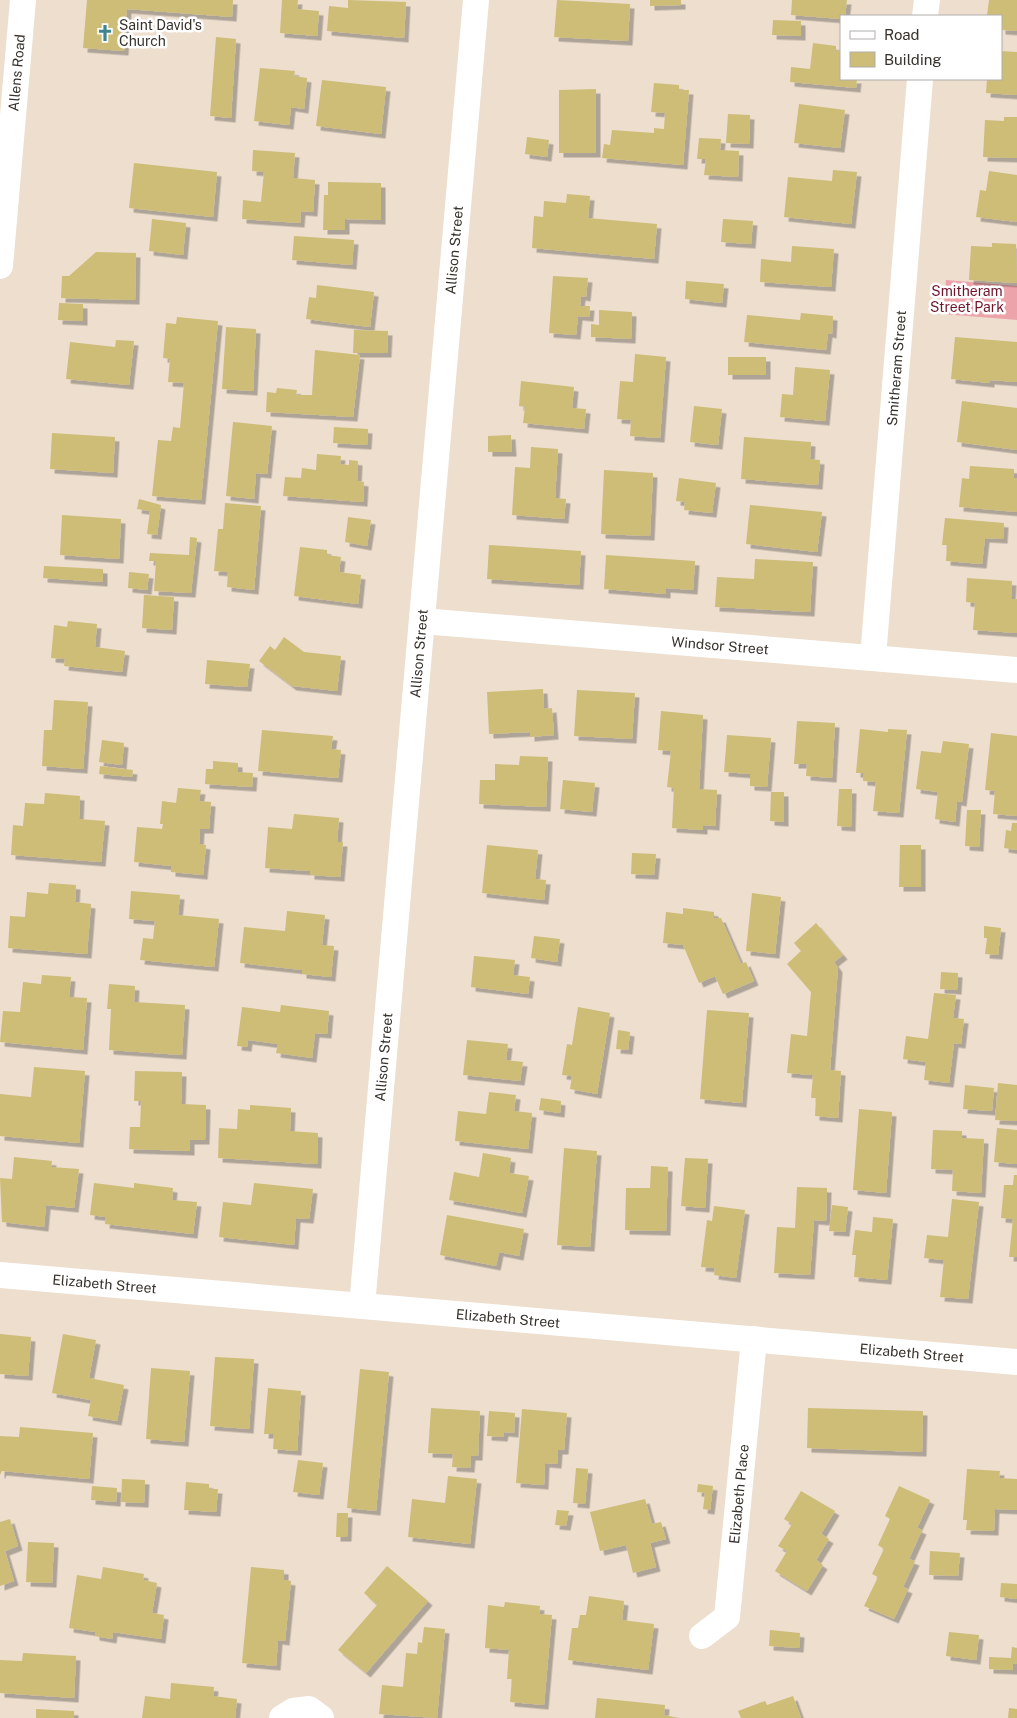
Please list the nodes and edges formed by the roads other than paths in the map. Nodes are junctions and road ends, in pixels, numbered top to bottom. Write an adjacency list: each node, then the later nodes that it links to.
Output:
1 (23, 0): 6 (street, Allens Road)
2 (476, 0): 7 (street, Allison Street)
3 (927, 0): 4 (street)
4 (926, 15)
5 (920, 80): 8 (street, Smitheram Street)
6 (0, 266)
7 (422, 621): 8 (street, Windsor Street); 11 (street, Allison Street)
8 (873, 657): 9 (street, Windsor Street)
9 (1017, 670)
10 (0, 1275): 11 (street, Elizabeth Street)
11 (362, 1306): 12 (street, Elizabeth Street)
12 (754, 1340): 13 (street, Elizabeth Street); 14 (street, Elizabeth Place)
13 (1017, 1362)
14 (702, 1636)
15 (282, 1718): 16 (street)
16 (321, 1718)

